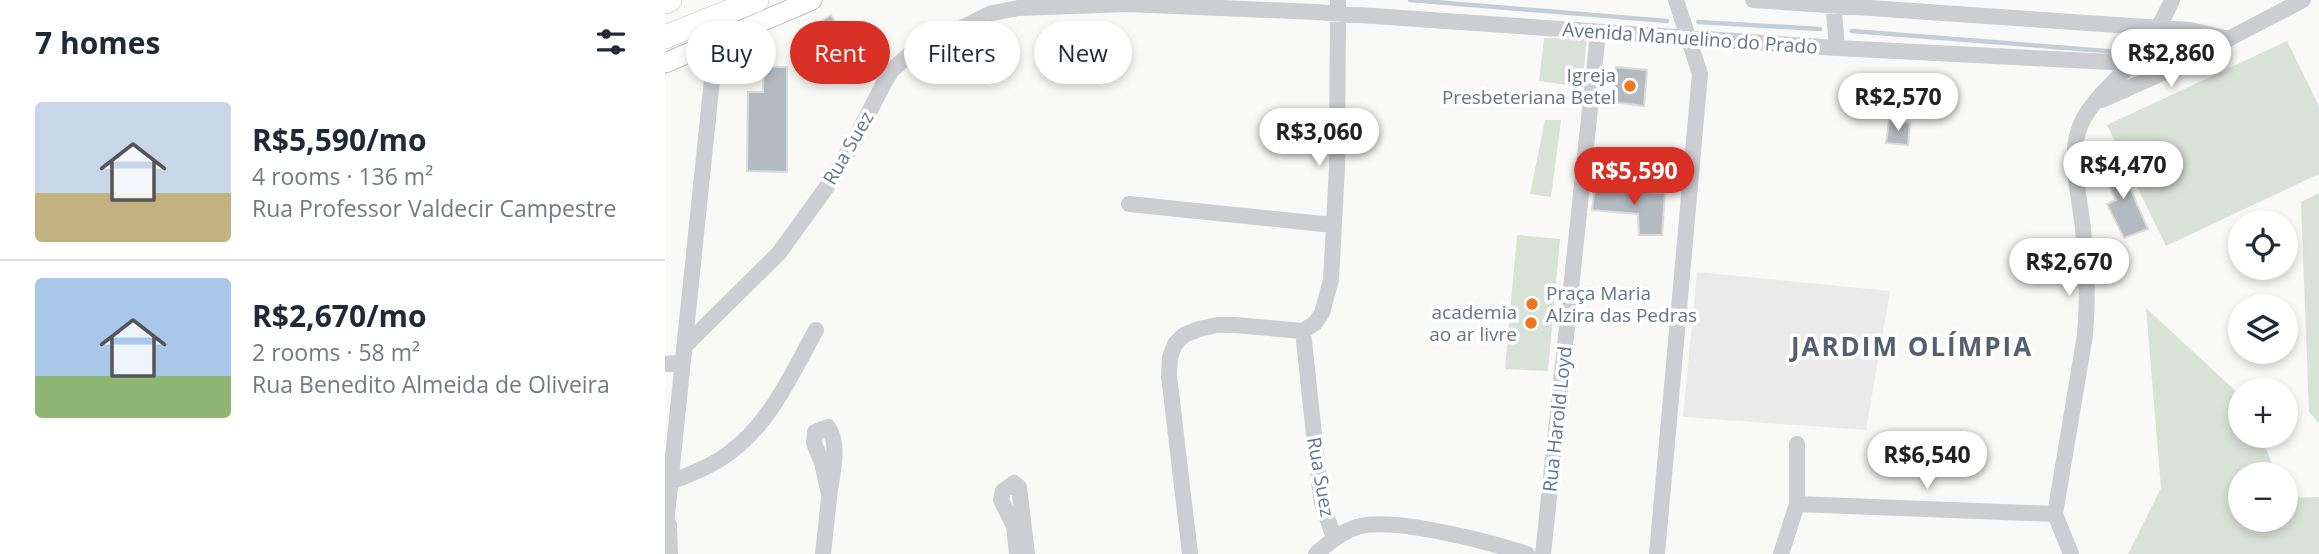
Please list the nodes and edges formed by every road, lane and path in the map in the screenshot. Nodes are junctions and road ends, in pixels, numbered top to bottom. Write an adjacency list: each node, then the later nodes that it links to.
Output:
1 (670, 0): 8 (highway)
2 (757, 0): 15 (highway)
3 (812, 0): 11 (main road)
4 (1676, 0): 14 (street)
5 (1753, 0): 9 (street)
6 (2172, 0): 12 (street)
7 (2303, 0): 16 (street)
8 (665, 2)
9 (1834, 2): 12 (street); 17 (street)
10 (1338, 6): 13 (street, Avenida Manuelino do Prado); 25 (street); 28 (street, Rua Suez)
11 (763, 21)
12 (2157, 29): 16 (street); 20 (street)
13 (1598, 33): 14 (street, Avenida Manuelino do Prado); 45 (street, Rua Harold Loyd)
14 (1689, 36): 17 (street, Avenida Manuelino do Prado); 46 (street)
15 (665, 37)
16 (2229, 39): 21 (street)
17 (1837, 48): 20 (street, Avenida Manuelino do Prado)
18 (686, 54): 19 (main road)
19 (665, 63)
20 (2131, 63): 21 (street, Avenida Manuelino do Prado); 23 (street)
21 (2167, 71): 23 (street)
22 (712, 84): 28 (street)
23 (2096, 103): 35 (street)
24 (1129, 204): 25 (street)
25 (1333, 225): 27 (street)
26 (816, 330): 31 (street)
27 (1303, 331): 37 (street, Rua Suez); 42 (street)
28 (684, 354): 29 (street); 31 (street)
29 (665, 364)
30 (1797, 444): 33 (street)
31 (671, 482): 34 (street)
32 (829, 494): 39 (street)
33 (1797, 504): 35 (street); 47 (street)
34 (668, 512): 36 (street); 38 (street)
35 (2055, 514): 48 (street)
36 (665, 534)
37 (1333, 538): 43 (street); 44 (street)
38 (670, 554)
39 (823, 554)
40 (1017, 554): 41 (street)
41 (1027, 554)
42 (1191, 554)
43 (1316, 554)
44 (1527, 554)
45 (1543, 554)
46 (1657, 554)
47 (1781, 554)
48 (2071, 554)

